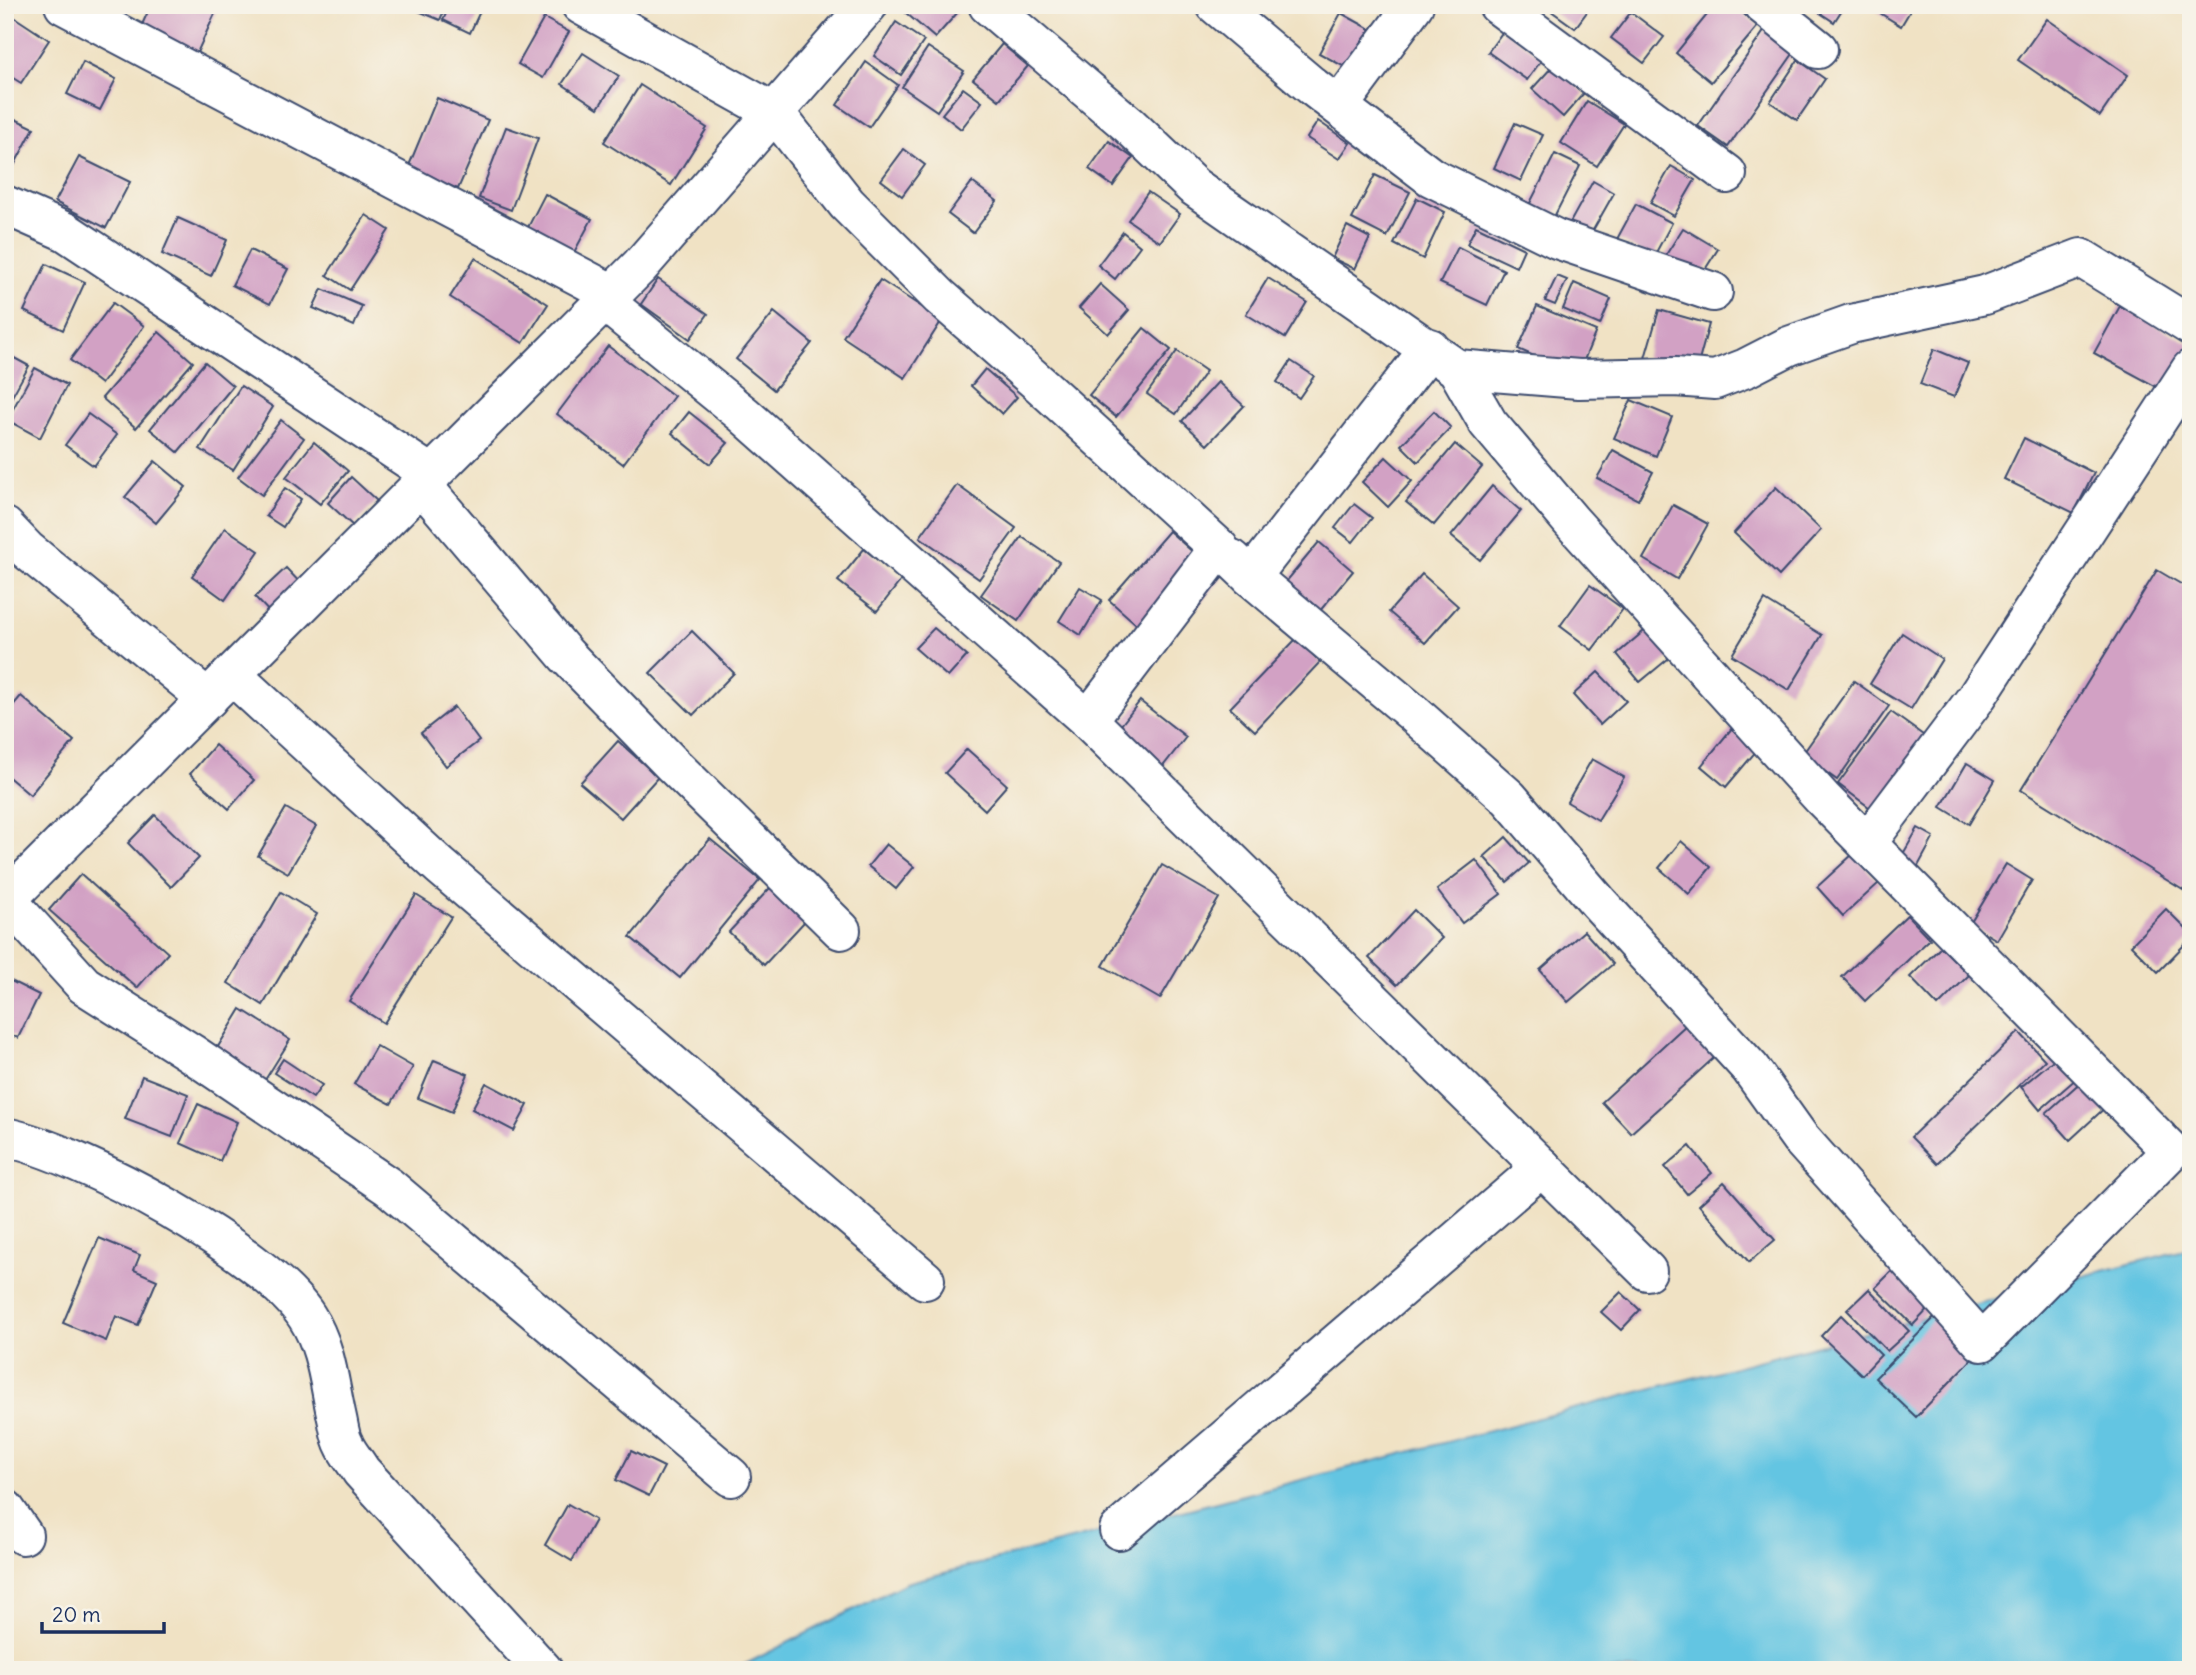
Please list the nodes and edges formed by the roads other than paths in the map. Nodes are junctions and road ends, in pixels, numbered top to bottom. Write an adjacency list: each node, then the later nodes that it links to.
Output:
1 (64, 5): 15 (street)
2 (581, 5): 11 (street)
3 (869, 5): 11 (street)
4 (988, 5): 17 (street)
5 (1216, 5): 10 (street)
6 (1414, 5): 10 (street)
7 (1498, 5): 12 (street)
8 (1763, 5): 9 (street)
9 (1818, 49)
10 (1339, 106): 14 (street)
11 (775, 113): 15 (street); 21 (street)
12 (1727, 174)
13 (5, 205): 19 (street)
14 (1713, 292)
15 (609, 298): 19 (street); 24 (street)
16 (2191, 326): 17 (street)
17 (1444, 358): 22 (street); 25 (street)
18 (2191, 369): 25 (street)
19 (427, 480): 23 (street); 27 (street)
20 (5, 527): 23 (street)
21 (1219, 548): 22 (street); 24 (street)
22 (1251, 577): 25 (street)
23 (220, 687): 26 (street); 31 (street)
24 (1088, 720): 29 (street)
25 (1867, 843)
26 (6, 900): 32 (street)
27 (842, 930)
28 (5, 1137): 34 (street)
29 (1542, 1167): 30 (street); 33 (street)
30 (1647, 1271)
31 (925, 1280)
32 (731, 1477)
33 (1119, 1530)
34 (543, 1670)

